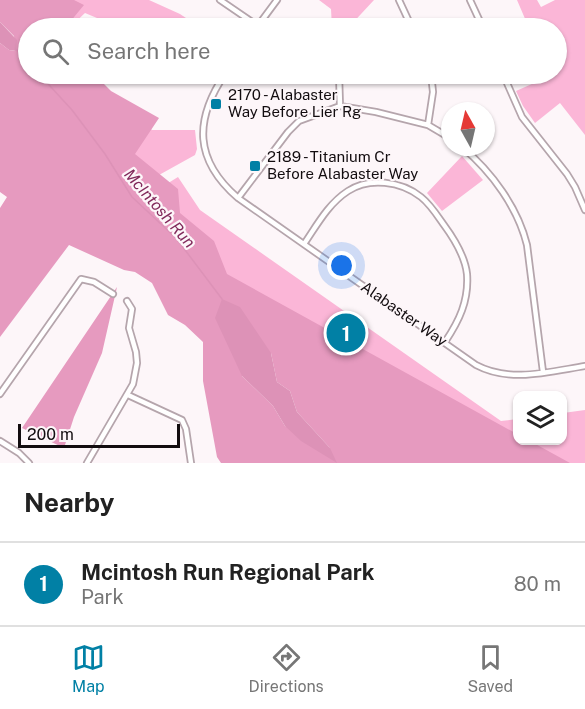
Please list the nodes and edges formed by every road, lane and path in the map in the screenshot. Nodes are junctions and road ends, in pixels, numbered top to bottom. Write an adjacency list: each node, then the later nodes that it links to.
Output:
1 (220, 0): 5 (street)
2 (277, 0): 6 (street)
3 (399, 0): 7 (street)
4 (470, 0): 8 (street)
5 (245, 18)
6 (264, 18)
7 (407, 18)
8 (478, 18)
9 (218, 84): 17 (street, Alabaster Way)
10 (339, 84): 13 (street)
11 (433, 84): 14 (street)
12 (507, 84): 18 (street)
13 (340, 106): 14 (street); 17 (street)
14 (428, 125): 15 (street)
15 (441, 133)
16 (472, 156): 24 (street)
17 (238, 198): 19 (street, Alabaster Way)
18 (585, 210)
19 (304, 244): 22 (street, Alabaster Way); 22 (street)
20 (113, 294): 25 (street)
21 (127, 301): 26 (street)
22 (445, 342): 24 (street, Alabaster Way)
23 (585, 366): 24 (street, Alabaster Way)
24 (543, 372)
25 (0, 394)
26 (128, 395): 29 (street); 30 (street)
27 (0, 441): 28 (street)
28 (29, 463)
29 (87, 463)
30 (191, 463)

